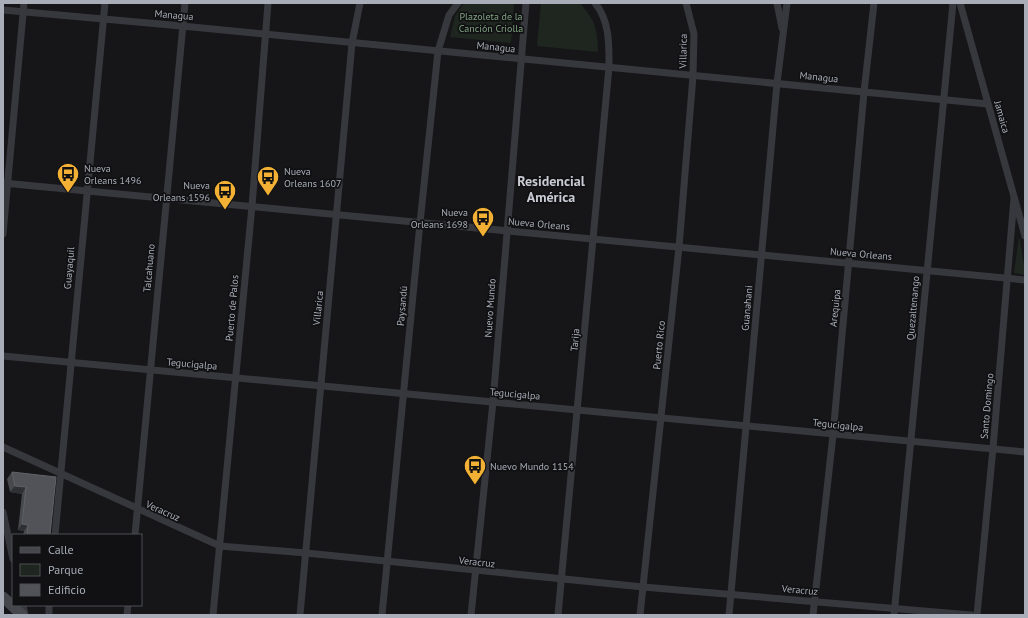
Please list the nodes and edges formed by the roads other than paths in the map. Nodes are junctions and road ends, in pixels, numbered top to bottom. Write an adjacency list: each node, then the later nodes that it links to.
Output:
1 (24, 3): 16 (street)
2 (105, 3): 17 (street, Guayaquil)
3 (185, 3): 18 (street, Talcahuano)
4 (268, 3): 19 (street, Puerto de Palos)
5 (360, 3): 21 (street, Villarica)
6 (458, 3): 22 (street, Paysandú)
7 (526, 3): 23 (street, Nuevo Mundo)
8 (596, 3): 24 (street)
9 (686, 3): 25 (street, Villarica)
10 (777, 3): 20 (street)
11 (787, 3): 20 (street, Guanahani)
12 (874, 3): 27 (street, Arequipa)
13 (953, 3): 28 (street, Quezaltenango)
14 (960, 3): 29 (street, Jamaica)
15 (3, 10): 16 (street, Managua)
16 (24, 12): 17 (street, Managua); 30 (street)
17 (103, 18): 18 (street, Managua); 31 (street, Guayaquil)
18 (182, 26): 19 (street, Managua); 32 (street, Talcahuano)
19 (266, 34): 21 (street, Managua); 34 (street, Puerto de Palos)
20 (783, 37): 26 (street, Guanahani)
21 (352, 43): 22 (street, Managua); 35 (street, Villarica)
22 (438, 51): 23 (street, Managua); 36 (street, Paysandú)
23 (522, 59): 24 (street, Managua); 37 (street, Nuevo Mundo)
24 (609, 66): 25 (street, Managua); 40 (street, Tarija)
25 (693, 76): 26 (street, Managua); 41 (street, Puerto Rico)
26 (777, 82): 27 (street, Managua); 42 (street, Guanahani)
27 (864, 92): 28 (street, Managua); 43 (street, Arequipa)
28 (943, 99): 29 (street, Managua); 44 (street, Quezaltenango)
29 (988, 104): 33 (street, Jamaica)
30 (5, 183): 31 (street, Nueva Orleans); 38 (street)
31 (86, 191): 32 (street, Nueva Orleans); 48 (street, Guayaquil)
32 (165, 198): 34 (street, Nueva Orleans); 49 (street, Talcahuano)
33 (1014, 198): 39 (street, Jamaica); 45 (street, Santo Domingo)
34 (252, 206): 35 (street, Nueva Orleans); 50 (street, Puerto de Palos)
35 (338, 215): 36 (street, Nueva Orleans); 51 (street, Villarica)
36 (420, 223): 37 (street, Nueva Orleans); 52 (street, Paysandú)
37 (506, 230): 40 (street, Nueva Orleans); 53 (street, Nuevo Mundo)
38 (3, 234)
39 (1025, 236)
40 (594, 239): 41 (street, Nueva Orleans); 54 (street, Tarija)
41 (679, 247): 42 (street, Nueva Orleans); 55 (street, Puerto Rico)
42 (762, 255): 43 (street, Nueva Orleans); 56 (street, Guanahani)
43 (850, 263): 44 (street, Nueva Orleans); 57 (street, Arequipa)
44 (926, 270): 45 (street, Nueva Orleans); 58 (street, Quezaltenango)
45 (1007, 278): 46 (street, Nueva Orleans); 60 (street, Santo Domingo)
46 (1025, 280)
47 (3, 356): 48 (street, Tegucigalpa)
48 (70, 363): 49 (street, Tegucigalpa); 62 (street, Guayaquil)
49 (149, 370): 50 (street, Tegucigalpa); 63 (street, Talcahuano)
50 (235, 378): 51 (street, Tegucigalpa); 67 (street, Puerto de Palos)
51 (320, 385): 52 (street, Tegucigalpa); 68 (street, Villarica)
52 (403, 394): 53 (street, Tegucigalpa); 70 (street, Paysandú)
53 (493, 402): 54 (street, Tegucigalpa); 71 (street, Nuevo Mundo)
54 (578, 410): 55 (street, Tegucigalpa); 72 (street, Tarija)
55 (662, 418): 56 (street, Tegucigalpa); 73 (street, Puerto Rico)
56 (746, 426): 57 (street, Tegucigalpa); 74 (street, Guanahani)
57 (833, 435): 58 (street, Tegucigalpa); 76 (street, Arequipa)
58 (911, 442): 60 (street, Tegucigalpa); 79 (street, Quezaltenango)
59 (3, 447): 62 (street, Veracruz)
60 (993, 448): 61 (street, Tegucigalpa); 90 (street, Santo Domingo)
61 (1025, 452)
62 (60, 473): 63 (street, Veracruz); 65 (street, Guayaquil)
63 (137, 510): 66 (street, Talcahuano); 67 (street, Veracruz)
64 (3, 512): 69 (street)
65 (55, 534)
66 (135, 534)
67 (220, 546): 68 (street, Veracruz); 81 (street, Puerto de Palos)
68 (306, 553): 70 (street, Veracruz); 82 (street, Villarica)
69 (12, 554)
70 (387, 562): 71 (street, Veracruz); 83 (street, Paysandú)
71 (475, 572): 72 (street, Veracruz); 84 (street, Nuevo Mundo)
72 (561, 580): 73 (street, Veracruz); 85 (street, Tarija)
73 (643, 587): 74 (street, Veracruz); 86 (street, Puerto Rico)
74 (732, 594): 76 (street, Veracruz); 87 (street, Guanahani)
75 (3, 597): 77 (main road)
76 (814, 602): 79 (street, Veracruz); 88 (street, Arequipa)
77 (12, 606)
78 (12, 606): 80 (main road)
79 (895, 612): 89 (street, Veracruz)
80 (22, 615)
81 (213, 615)
82 (300, 615)
83 (382, 615)
84 (471, 615)
85 (558, 615)
86 (640, 615)
87 (729, 615)
88 (813, 615)
89 (971, 615)
90 (977, 615)

